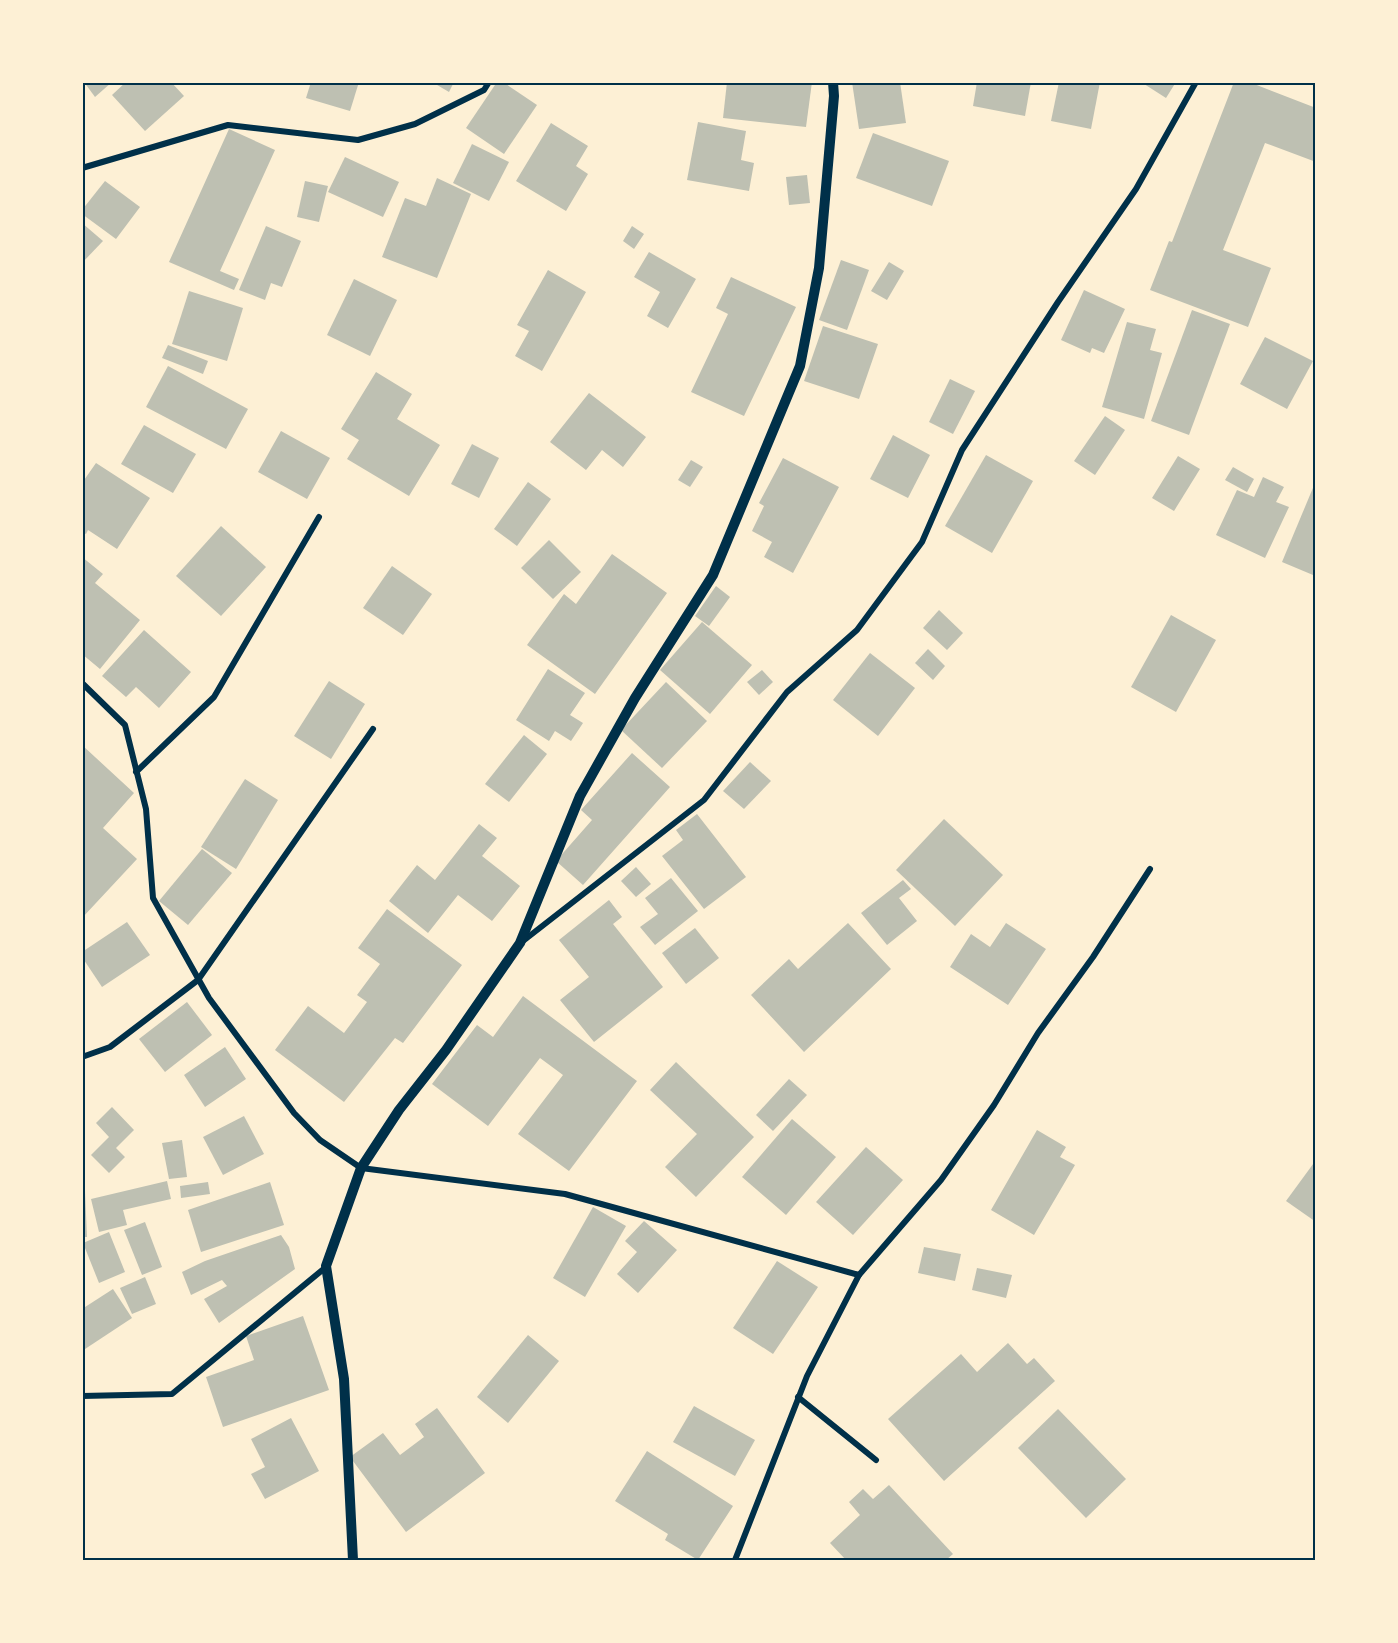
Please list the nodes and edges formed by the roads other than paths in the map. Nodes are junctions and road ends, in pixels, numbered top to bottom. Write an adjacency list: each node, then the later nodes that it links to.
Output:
1 (489, 82): 4 (street)
2 (833, 82): 10 (street)
3 (1196, 82): 10 (street)
4 (82, 168)
5 (319, 517): 8 (street)
6 (82, 683): 8 (street)
7 (374, 729): 11 (street)
8 (136, 772): 11 (street)
9 (1150, 869): 15 (street)
10 (520, 943): 13 (street)
11 (198, 980): 12 (street); 13 (street)
12 (82, 1057)
13 (361, 1168): 14 (street); 15 (street)
14 (326, 1266): 16 (street); 19 (street)
15 (859, 1275): 17 (street)
16 (82, 1396)
17 (798, 1397): 18 (street); 20 (street)
18 (876, 1460)
19 (352, 1560)
20 (735, 1560)

